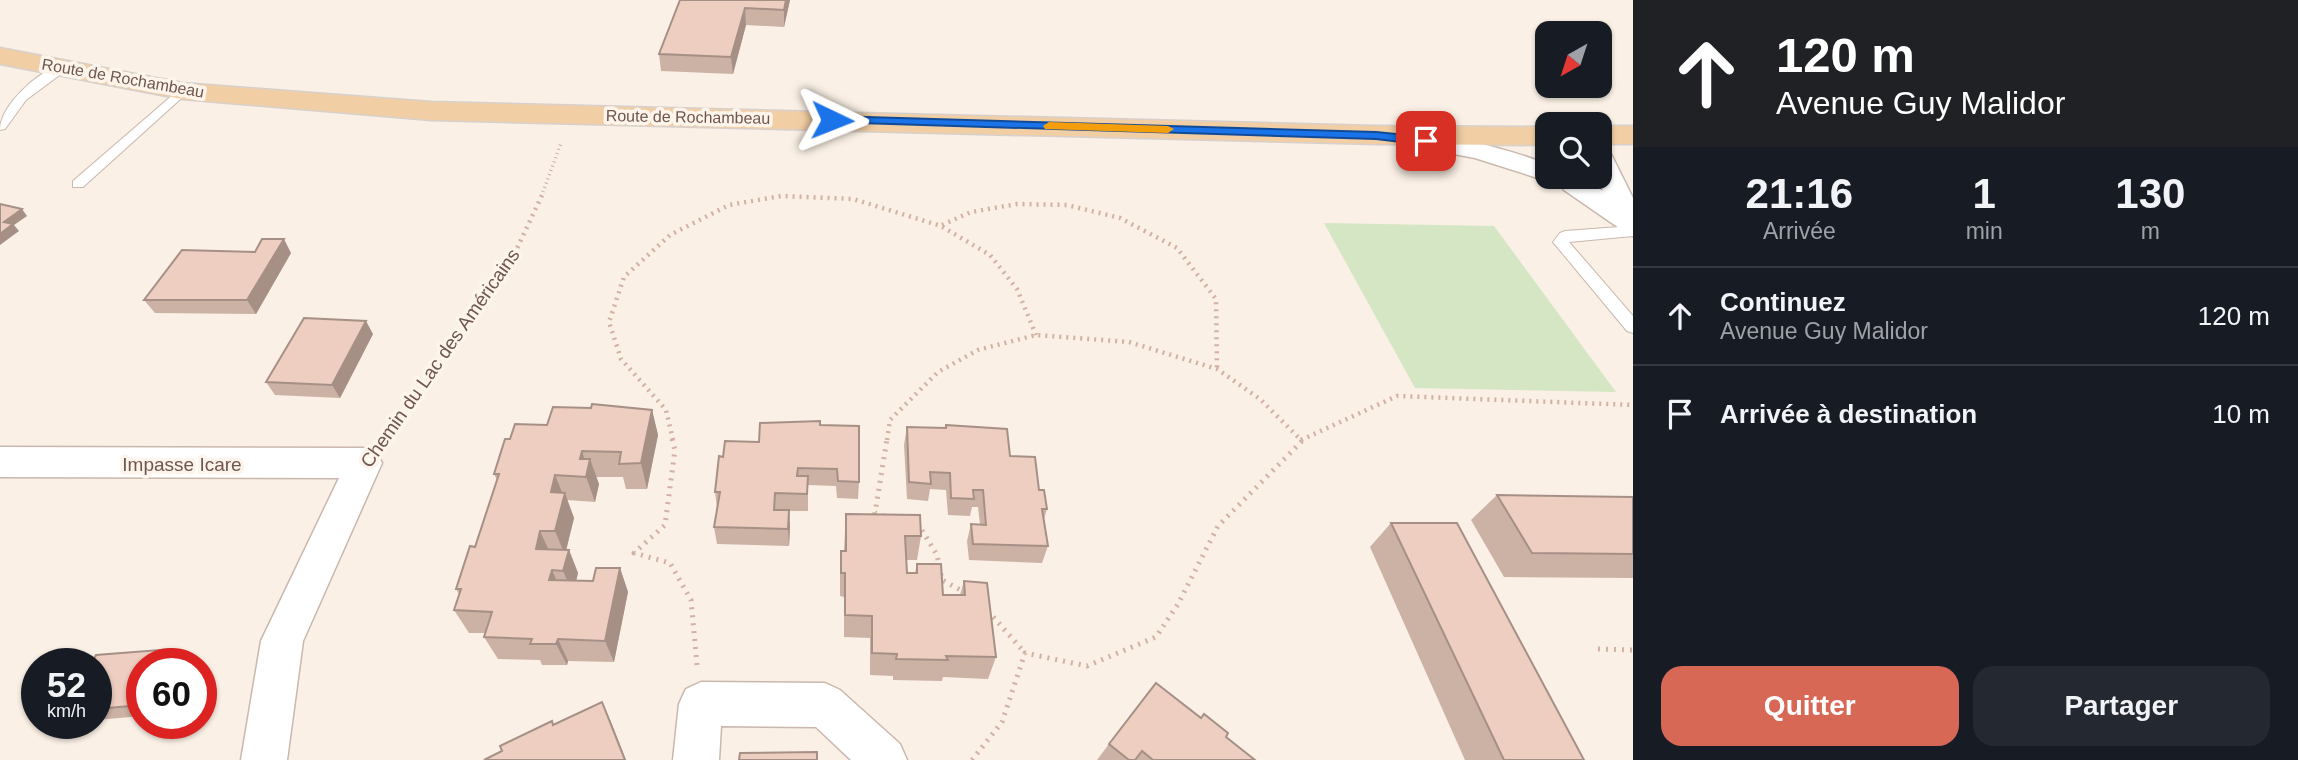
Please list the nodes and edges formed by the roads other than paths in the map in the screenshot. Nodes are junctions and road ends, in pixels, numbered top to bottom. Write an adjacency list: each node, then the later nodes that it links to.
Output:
1 (0, 56): 2 (main road, Route de Rochambeau)
2 (61, 68): 3 (main road, Route de Rochambeau); 5 (lane)
3 (182, 91): 7 (main road, Route de Rochambeau); 13 (lane)
4 (0, 96): 5 (lane)
5 (22, 97): 6 (lane)
6 (0, 126)
7 (1376, 135): 10 (main road, Route de Rochambeau); 11 (street)
8 (1612, 135): 9 (main road)
9 (1633, 135)
10 (1535, 142)
11 (1535, 168)
12 (1612, 180): 15 (street)
13 (78, 184)
14 (1580, 189): 15 (street)
15 (1632, 227): 16 (lane)
16 (1633, 327)
17 (0, 462): 18 (street, Impasse Icare)
18 (364, 463): 19 (street, Chemin du Lac des Américains)
19 (264, 760)
20 (696, 760): 21 (street)
21 (884, 760)

